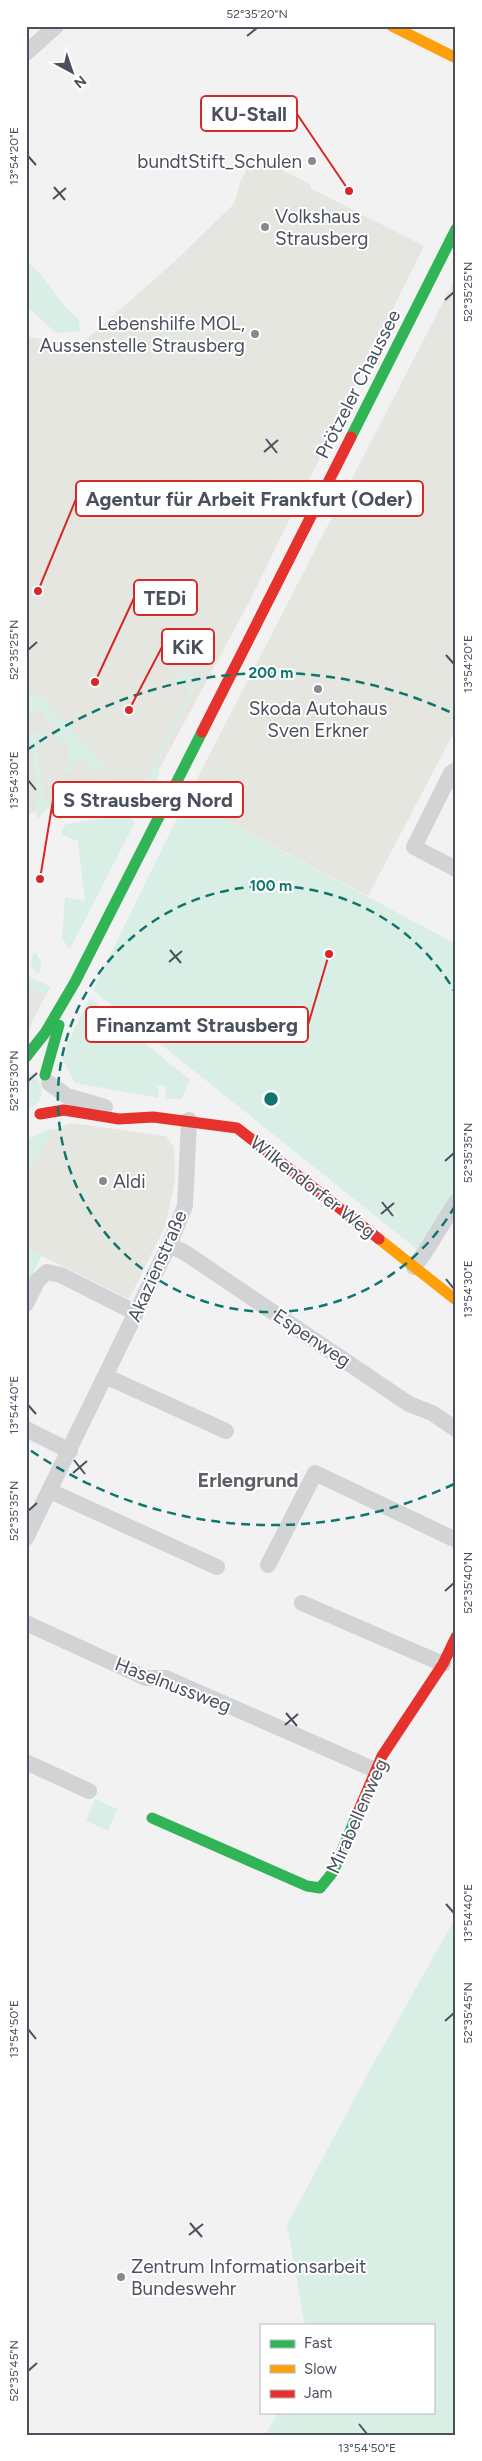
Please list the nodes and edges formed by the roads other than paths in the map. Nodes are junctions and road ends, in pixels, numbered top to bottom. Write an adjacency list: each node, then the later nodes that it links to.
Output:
1 (56, 26): 3 (street)
2 (392, 26): 4 (main road)
3 (26, 53)
4 (456, 58)
5 (456, 229): 8 (main road, Prötzeler Chaussee)
6 (456, 770): 7 (street)
7 (456, 869)
8 (75, 982): 9 (main road, Prötzeler Chaussee); 11 (main road, Prötzeler Chaussee)
9 (26, 1057)
10 (26, 1063): 11 (main road)
11 (47, 1079): 12 (main road, Prötzeler Chaussee); 13 (street, Wilkendorfer Weg)
12 (40, 1114): 13 (main road, Wilkendorfer Weg); 14 (main road)
13 (153, 1117): 15 (main road, Wilkendorfer Weg)
14 (26, 1120)
15 (189, 1120): 17 (street, Akazienstraße); 18 (main road, Wilkendorfer Weg)
16 (456, 1202): 18 (street)
17 (168, 1246): 21 (street, Akazienstraße); 24 (street, Espenweg)
18 (414, 1267): 19 (main road, Wilkendorfer Weg)
19 (456, 1300)
20 (26, 1304): 21 (street)
21 (136, 1313): 22 (street, Akazienstraße)
22 (106, 1376): 25 (street); 26 (street, Akazienstraße)
23 (26, 1429): 26 (street)
24 (456, 1429)
25 (226, 1431)
26 (70, 1452): 27 (street, Akazienstraße)
27 (50, 1491): 28 (street, Akazienstraße); 31 (street)
28 (26, 1538)
29 (456, 1540): 30 (street)
30 (268, 1565)
31 (217, 1567)
32 (302, 1602): 35 (street)
33 (26, 1623): 37 (street, Haselnussweg)
34 (456, 1637): 35 (main road, Mirabellenweg)
35 (443, 1664): 37 (main road, Mirabellenweg)
36 (26, 1762): 38 (street)
37 (375, 1770): 39 (main road, Mirabellenweg)
38 (89, 1791)
39 (152, 1818)

